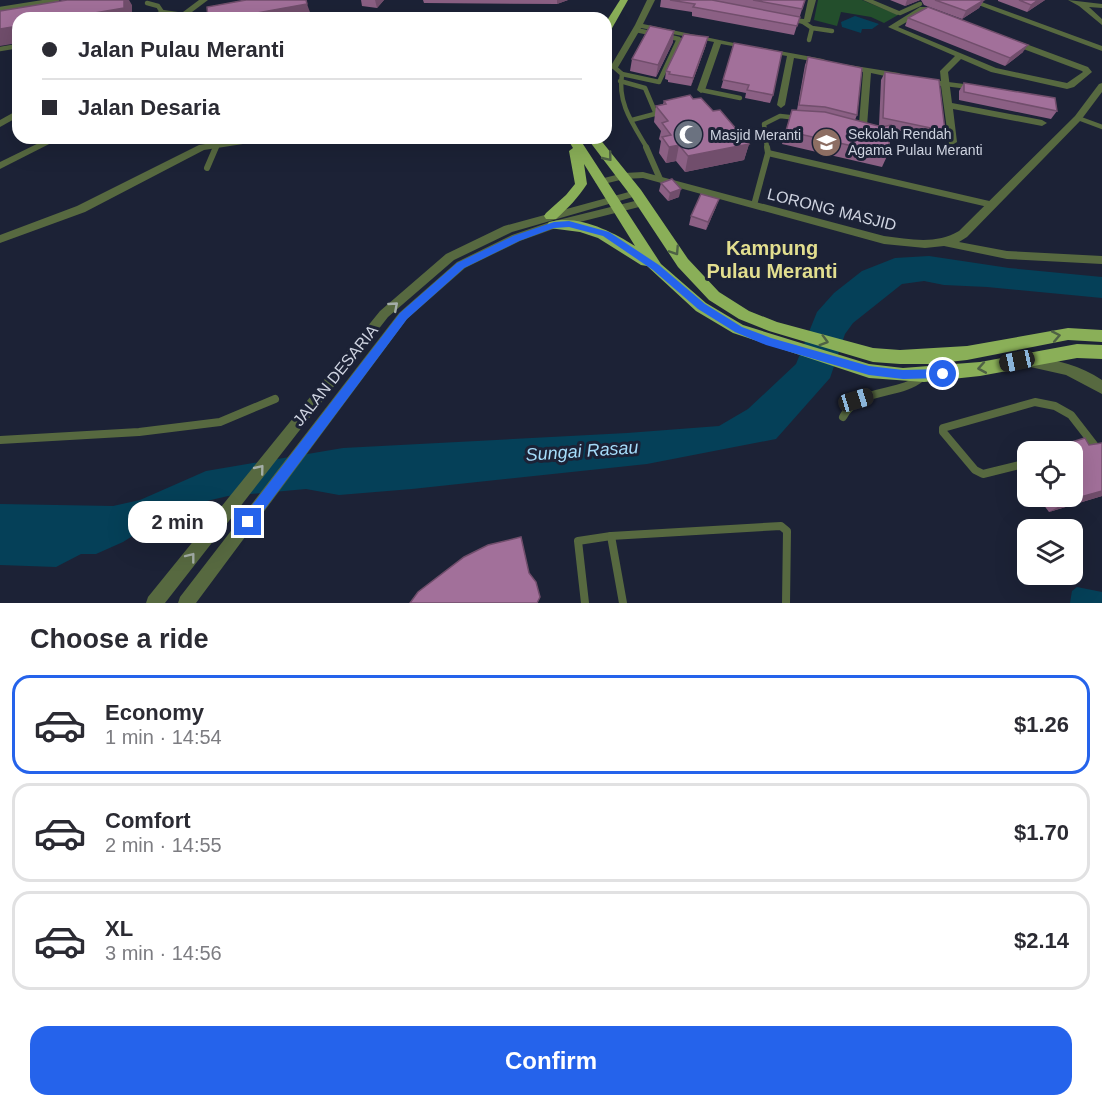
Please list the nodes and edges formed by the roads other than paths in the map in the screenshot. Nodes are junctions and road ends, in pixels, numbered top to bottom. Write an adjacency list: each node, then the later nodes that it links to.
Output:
1 (57, 0): 12 (lane)
2 (204, 0): 14 (street)
3 (624, 0): 17 (main road)
4 (651, 0): 20 (street)
5 (812, 0): 18 (street)
6 (867, 0): 15 (street)
7 (969, 0): 25 (street)
8 (1072, 0): 11 (street)
9 (147, 3): 13 (lane)
10 (920, 4): 15 (lane)
11 (1093, 4): 19 (street)
12 (0, 9)
13 (162, 12)
14 (187, 12)
15 (904, 15): 27 (street); 27 (street)
16 (774, 17): 18 (street)
17 (612, 20)
18 (803, 22): 21 (lane)
19 (1102, 23)
20 (637, 27): 24 (street); 28 (street); 31 (lane)
21 (812, 28): 22 (lane); 23 (lane)
22 (832, 31)
23 (808, 40)
24 (718, 41): 26 (street); 38 (street)
25 (1102, 49)
26 (792, 55): 30 (street); 40 (street)
27 (960, 56): 35 (street)
28 (612, 63)
29 (612, 67): 31 (lane)
30 (867, 70): 32 (street); 48 (street)
31 (622, 74): 33 (lane)
32 (909, 78)
33 (620, 81): 43 (lane); 46 (lane)
34 (920, 81): 35 (street)
35 (946, 84): 37 (lane); 41 (street)
36 (1102, 86): 44 (street)
37 (978, 88)
38 (701, 90): 39 (lane)
39 (740, 98)
40 (781, 105)
41 (948, 105): 47 (street); 50 (street)
42 (666, 111): 43 (lane)
43 (656, 114): 46 (lane)
44 (1078, 118): 49 (lane); 66 (street)
45 (803, 119): 57 (lane)
46 (632, 120): 61 (lane)
47 (1042, 123)
48 (864, 124)
49 (1102, 127)
50 (952, 142)
51 (44, 144): 58 (street)
52 (223, 144): 56 (street)
53 (573, 144): 67 (main road)
54 (576, 144): 62 (main road)
55 (598, 144): 60 (main road, one-way to 60)
56 (217, 145): 59 (lane); 68 (street)
57 (768, 153): 65 (lane); 66 (lane)
58 (0, 166)
59 (207, 168)
60 (624, 176): 61 (street, LORONG MASJID); 62 (street, LORONG MASJID); 63 (main road)
61 (660, 179): 65 (street, LORONG MASJID)
62 (600, 182): 64 (main road)
63 (639, 198): 64 (street, JALAN DESARIA); 72 (main road, one-way to 72)
64 (614, 204): 67 (street, JALAN DESARIA); 71 (main road)
65 (753, 204): 69 (street, LORONG MASJID)
66 (993, 205): 69 (street)
67 (552, 220): 71 (main road); 86 (street, JALAN DESARIA, one-way to 67); 87 (street, JALAN DESARIA)
68 (0, 239)
69 (944, 243): 70 (street, LORONG MASJID)
70 (1102, 260)
71 (656, 268): 72 (main road)
72 (772, 334): 76 (main road)
73 (1102, 336): 76 (main road, one-way to 73)
74 (1102, 352): 75 (main road)
75 (1017, 361): 77 (main road, one-way to 77); 78 (street)
76 (871, 363): 77 (main road)
77 (924, 375): 80 (lane)
78 (1102, 388)
79 (275, 399): 81 (lane)
80 (843, 417)
81 (0, 440)
82 (1098, 446): 83 (lane); 84 (lane)
83 (1084, 449)
84 (1017, 466)
85 (611, 536): 88 (lane); 89 (lane); 90 (lane)
86 (154, 603)
87 (186, 603)
88 (585, 603)
89 (623, 603)
90 (786, 603)

